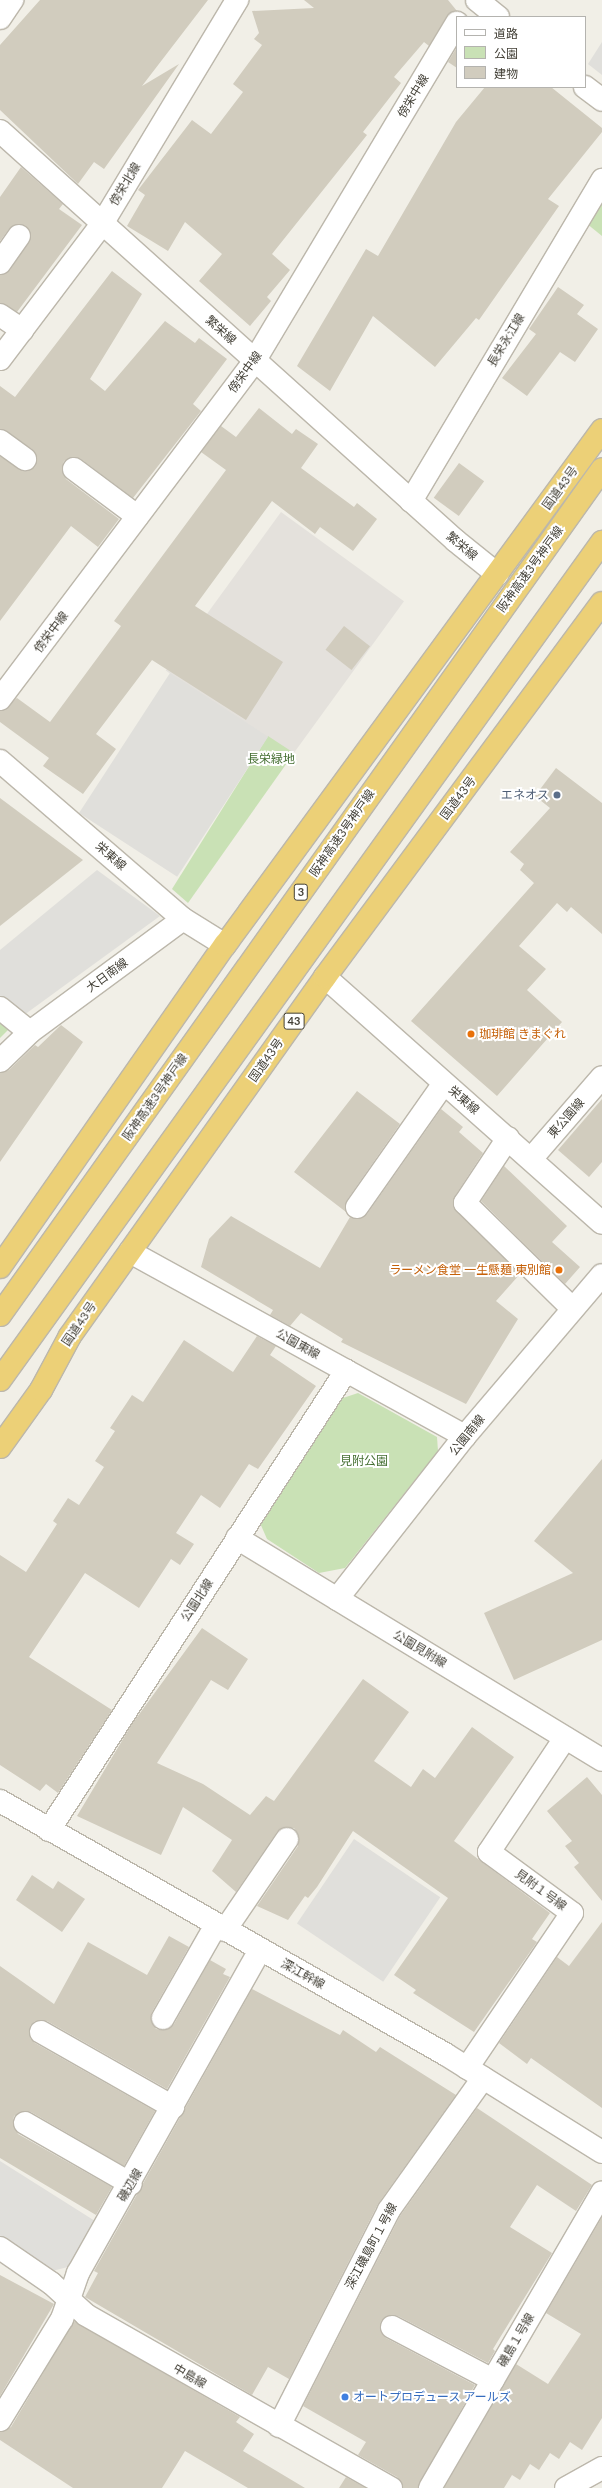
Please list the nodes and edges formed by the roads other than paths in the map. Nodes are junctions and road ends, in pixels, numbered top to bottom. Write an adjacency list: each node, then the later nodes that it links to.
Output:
1 (12, 0): 7 (street)
2 (237, 0): 13 (street, 傍栄北線)
3 (471, 0): 5 (street)
4 (477, 0): 6 (street)
5 (462, 16)
6 (497, 16)
7 (0, 18)
8 (456, 25): 19 (street, 傍栄中線)
9 (586, 88): 10 (street)
10 (602, 100)
11 (0, 131): 13 (street, 繁栄線)
12 (602, 180): 25 (street, 長栄永江線)
13 (102, 224): 17 (street, 傍栄北線); 19 (street, 繁栄線)
14 (19, 236): 15 (street)
15 (0, 263)
16 (0, 315): 17 (street)
17 (22, 330): 18 (street, 傍栄北線)
18 (0, 359)
19 (255, 360): 25 (street, 繁栄線); 26 (street, 傍栄中線)
20 (602, 430): 28 (highway, 国道43号)
21 (0, 441): 22 (street)
22 (25, 459)
23 (74, 469): 26 (street)
24 (602, 469): 48 (highway, 阪神高速3号神戸線 / 3)
25 (411, 500): 28 (street, 繁栄線)
26 (137, 516): 30 (street, 傍栄中線)
27 (602, 542): 50 (highway)
28 (497, 574): 33 (highway, 国道43号)
29 (602, 603): 34 (highway, 国道43号 / 43)
30 (0, 699)
31 (0, 760): 32 (street, 栄東線)
32 (183, 919): 33 (street, 栄東線); 36 (street, 大日南線)
33 (225, 946): 45 (highway, 国道43号)
34 (325, 977): 39 (street, 栄東線); 44 (highway, 国道43号 / 43)
35 (0, 1008): 36 (street)
36 (30, 1032): 37 (street, 大日南線)
37 (0, 1061)
38 (602, 1077): 41 (street, 東公園線)
39 (444, 1082): 40 (street, 栄東線); 42 (street)
40 (508, 1138): 41 (street, 栄東線); 47 (street)
41 (530, 1158): 43 (street, 栄東線)
42 (357, 1207)
43 (602, 1223)
44 (130, 1252): 49 (street, 公園東線); 52 (highway, 国道43号 / 43)
45 (0, 1267)
46 (602, 1275): 47 (street, 公園南線)
47 (574, 1309): 51 (street, 公園南線)
48 (0, 1315)
49 (346, 1371): 51 (street, 公園東線); 53 (street, 公園北線)
50 (0, 1380)
51 (465, 1436): 54 (street, 公園南線)
52 (0, 1447)
53 (237, 1538): 54 (street, 公園見附線); 58 (street, 公園北線)
54 (337, 1599): 55 (street, 公園見附線)
55 (564, 1738): 56 (street, 公園見附線); 64 (street, 見附１号線)
56 (602, 1760)
57 (2, 1809): 58 (street, 深江幹線)
58 (49, 1830): 60 (street, 深江幹線)
59 (287, 1839): 60 (street)
60 (221, 1928): 61 (street, 深江幹線); 62 (street)
61 (260, 1950): 64 (street, 深江幹線); 65 (street, 磯辺線)
62 (163, 2018)
63 (41, 2032): 65 (street)
64 (475, 2073): 67 (street, 深江幹線); 75 (street, 深江磯島町１号線)
65 (173, 2108): 68 (street, 磯辺線)
66 (25, 2123): 68 (street)
67 (602, 2152)
68 (131, 2184): 71 (street, 磯辺線)
69 (602, 2192): 73 (street, 磯島１号線)
70 (0, 2248): 71 (street, 中島線)
71 (69, 2299): 74 (street, 磯辺線); 75 (street, 中島線)
72 (392, 2327): 73 (street)
73 (493, 2380): 78 (street, 磯島１号線)
74 (0, 2420)
75 (279, 2426): 77 (street, 中島線)
76 (602, 2468): 79 (street)
77 (391, 2488)
78 (430, 2488)
79 (566, 2488)

